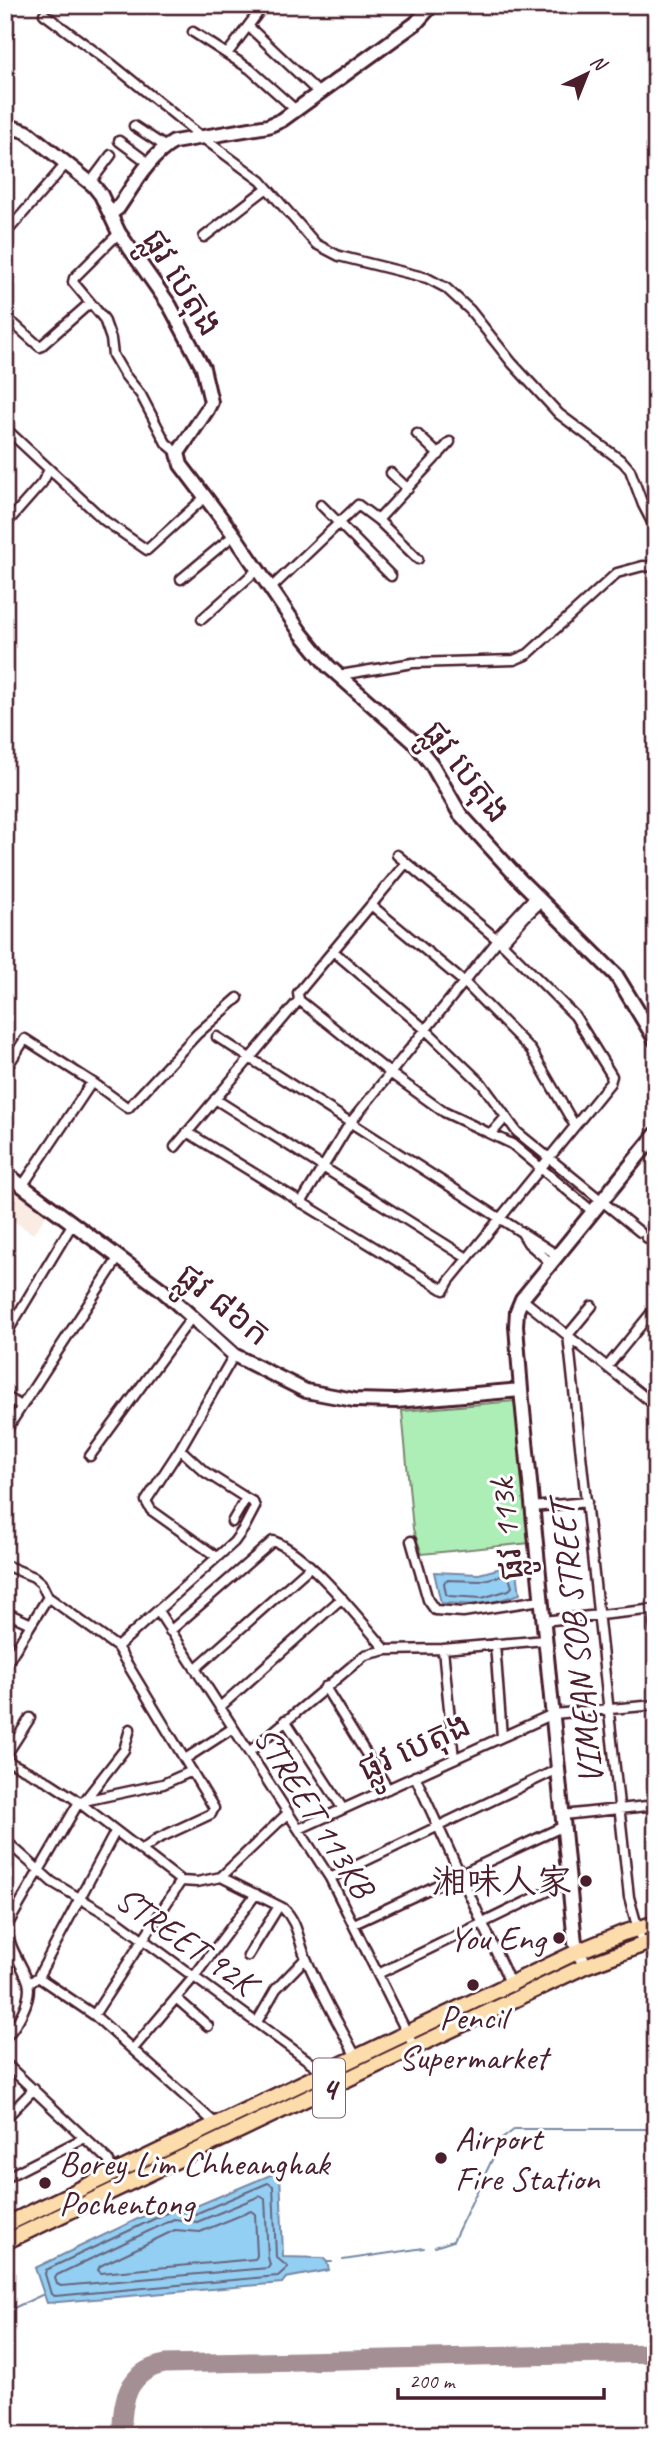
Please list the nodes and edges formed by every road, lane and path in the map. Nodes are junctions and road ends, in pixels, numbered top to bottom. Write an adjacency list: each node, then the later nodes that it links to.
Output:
1 (264, 5): 4 (street)
2 (432, 5): 7 (street)
3 (44, 14): 11 (street)
4 (248, 26): 6 (street); 7 (street)
5 (193, 32): 6 (street)
6 (227, 54): 8 (street)
7 (319, 93): 8 (street)
8 (297, 111): 11 (street)
9 (134, 126): 13 (street)
10 (5, 130): 15 (street, ផ្លូវ បេតុង)
11 (203, 138): 13 (street); 18 (street)
12 (118, 141): 16 (street)
13 (166, 147): 16 (street)
14 (111, 155): 17 (street)
15 (66, 164): 17 (street, ផ្លូវ បេតុង); 21 (street)
16 (150, 164): 19 (street)
17 (89, 183): 19 (street, ផ្លូវ បេតុង)
18 (267, 188): 22 (street); 38 (street)
19 (111, 213): 20 (street, ផ្លូវ បេតុង)
20 (119, 233): 23 (street); 28 (street, ផ្លូវ បេតុង)
21 (5, 234)
22 (204, 237)
23 (90, 303): 24 (street); 28 (street)
24 (14, 324)
25 (5, 428): 30 (street)
26 (417, 434): 29 (street)
27 (450, 442): 29 (street)
28 (178, 453): 33 (street, ផ្លូវ បេតុង)
29 (439, 455): 32 (street)
30 (49, 470): 33 (street); 37 (street)
31 (391, 473): 32 (street)
32 (408, 489): 35 (street)
33 (205, 497): 39 (street, ផ្លូវ បេតុង)
34 (321, 505): 36 (street)
35 (378, 520): 36 (street); 40 (street)
36 (339, 523): 43 (street); 45 (street)
37 (5, 525)
38 (656, 530)
39 (234, 535): 42 (street, ផ្លូវ បេតុង); 44 (street)
40 (418, 559)
41 (656, 567): 47 (street)
42 (257, 570): 45 (street, ផ្លូវ បេតុង); 46 (street)
43 (391, 576)
44 (181, 579)
45 (270, 589): 47 (street, ផ្លូវ បេតុង)
46 (202, 619)
47 (340, 676): 50 (street, ផ្លូវ បេតុង)
48 (397, 855): 49 (street)
49 (406, 863): 51 (street); 52 (street)
50 (539, 898): 52 (street); 59 (street, ផ្លូវ បេតុង)
51 (371, 905): 53 (street); 54 (street)
52 (499, 941): 54 (street); 67 (street)
53 (333, 951): 56 (street); 57 (street)
54 (464, 983): 57 (street); 67 (street)
55 (239, 998): 63 (street)
56 (299, 1000): 60 (street); 62 (street)
57 (426, 1030): 62 (street); 65 (street)
58 (217, 1037): 60 (street)
59 (656, 1041)
60 (249, 1059): 64 (street); 66 (street)
61 (5, 1070): 63 (street)
62 (390, 1073): 66 (street); 69 (street)
63 (92, 1082): 76 (street)
64 (215, 1100): 68 (street); 73 (street)
65 (505, 1118): 69 (street); 72 (street)
66 (351, 1123): 73 (street); 79 (street)
67 (575, 1126): 72 (street)
68 (187, 1132): 71 (street); 77 (street)
69 (491, 1134): 74 (street)
70 (656, 1134): 78 (street, ផ្លូវ 113k)
71 (175, 1147)
72 (548, 1158): 74 (street); 78 (street)
73 (322, 1167): 77 (street); 83 (street)
74 (540, 1168): 78 (street); 79 (street)
75 (6, 1174): 76 (street, ផ្លូវ ៨៦ក)
76 (23, 1185): 80 (street, ផ្លូវ ៨៦ក)
77 (301, 1203): 83 (street)
78 (596, 1206): 81 (street); 84 (street, ផ្លូវ 113k)
79 (501, 1217): 83 (street); 84 (street)
80 (73, 1223): 82 (street, ផ្លូវ ៨៦ក); 90 (street)
81 (656, 1245)
82 (119, 1257): 88 (street, ផ្លូវ ៨៦ក); 95 (street)
83 (467, 1258)
84 (554, 1259): 85 (street, ផ្លូវ 113k)
85 (522, 1299): 89 (street); 93 (street, ផ្លូវ 113k)
86 (593, 1306): 89 (street)
87 (656, 1307): 92 (street)
88 (192, 1317): 91 (street, ផ្លូវ ៨៦ក); 99 (street)
89 (568, 1335): 92 (street); 101 (street, VIMEAN SOB STREET)
90 (5, 1336)
91 (234, 1355): 93 (street, ផ្លូវ ៨៦ក); 98 (street)
92 (607, 1367): 96 (street)
93 (521, 1390): 102 (street, ផ្លូវ 113k)
94 (5, 1396): 95 (street)
95 (21, 1406): 97 (street)
96 (656, 1406)
97 (5, 1432)
98 (180, 1448): 100 (street); 105 (street)
99 (90, 1456)
100 (246, 1498): 103 (street); 105 (street)
101 (587, 1502): 102 (street); 114 (street, VIMEAN SOB STREET)
102 (532, 1507): 110 (street, ផ្លូវ 113k)
103 (232, 1522)
104 (411, 1541): 110 (street)
105 (217, 1557): 112 (street)
106 (5, 1565): 108 (street)
107 (310, 1567): 109 (street); 117 (street); 125 (street)
108 (48, 1597): 116 (street); 121 (street)
109 (342, 1598): 123 (street); 128 (street)
110 (541, 1600): 115 (street, ផ្លូវ 113k)
111 (654, 1610): 114 (street); 118 (street)
112 (158, 1611): 117 (street, STREET 113KB); 121 (street)
113 (5, 1612): 116 (street)
114 (599, 1617): 115 (street); 129 (street, VIMEAN SOB STREET)
115 (544, 1621): 119 (street, ផ្លូវ 113k)
116 (31, 1624): 124 (street)
117 (170, 1631): 125 (street, STREET 113KB)
118 (656, 1639)
119 (545, 1640): 120 (street); 130 (street, ផ្លូវ 113k)
120 (495, 1644): 122 (street); 135 (street)
121 (117, 1647): 138 (street)
122 (443, 1648): 123 (street); 139 (street)
123 (386, 1650): 126 (street)
124 (5, 1666)
125 (195, 1669): 128 (street, STREET 113KB)
126 (325, 1687): 132 (street); 143 (street)
127 (656, 1705): 129 (street)
128 (220, 1707): 133 (street, STREET 113KB)
129 (610, 1710): 130 (street); 147 (street, VIMEAN SOB STREET)
130 (552, 1714): 135 (street, ផ្លូវ បេតុង); 140 (street, ផ្លូវ 113k)
131 (30, 1718): 137 (street)
132 (285, 1720): 136 (street); 146 (street)
133 (233, 1728): 136 (street, STREET 113KB); 138 (street)
134 (130, 1729): 144 (street)
135 (502, 1737): 139 (street, ផ្លូវ បេតុង)
136 (249, 1752): 148 (street, STREET 113KB)
137 (5, 1759): 144 (street)
138 (184, 1759): 141 (street)
139 (454, 1759): 142 (street, ផ្លូវ បេតុង)
140 (558, 1769): 149 (street, ផ្លូវ 113k); 150 (street)
141 (192, 1771): 144 (street); 154 (street)
142 (415, 1776): 143 (street, ផ្លូវ បេតុង); 150 (street)
143 (388, 1789): 146 (street, ផ្លូវ បេតុង)
144 (82, 1801): 152 (street); 155 (street)
145 (656, 1805): 147 (street)
146 (343, 1809): 151 (street, ផ្លូវ បេតុង)
147 (620, 1809): 149 (street); 168 (street, VIMEAN SOB STREET)
148 (288, 1813): 151 (street, STREET 113KB); 157 (street)
149 (563, 1821): 156 (street); 160 (street, ផ្លូវ 113k)
150 (439, 1828): 156 (street); 158 (street)
151 (299, 1829): 158 (street, STREET 113KB)
152 (115, 1832): 154 (street); 162 (street)
153 (5, 1840): 155 (street, STREET 92K)
154 (142, 1850): 159 (street)
155 (38, 1870): 162 (street, STREET 92K); 167 (street)
156 (461, 1876): 164 (street); 166 (street)
157 (221, 1877): 159 (street); 161 (street)
158 (330, 1878): 166 (street, STREET 113KB)
159 (181, 1881): 169 (street)
160 (569, 1881): 164 (street); 171 (street, ផ្លូវ 113k)
161 (256, 1894): 163 (street); 177 (street)
162 (80, 1900): 169 (street, STREET 92K); 176 (street)
163 (279, 1906): 172 (street); 173 (street)
164 (483, 1923): 175 (street); 178 (street)
165 (656, 1923): 168 (highway, 4)
166 (354, 1924): 175 (street, STREET 113KB)
167 (6, 1928): 179 (street)
168 (636, 1929): 170 (street, VIMEAN SOB STREET); 171 (highway, 4)
169 (144, 1939): 177 (street, STREET 92K); 182 (street)
170 (649, 1942): 174 (highway, 4)
171 (579, 1951): 174 (street, ផ្លូវ 113k); 178 (highway, 4)
172 (248, 1956)
173 (306, 1958): 183 (street); 189 (street)
174 (585, 1966): 181 (highway, 4)
175 (378, 1974): 185 (street, STREET 113KB)
176 (38, 1977): 179 (street); 182 (street)
177 (193, 1978): 180 (street); 183 (street, STREET 92K)
178 (510, 1983): 181 (street); 185 (highway, 4)
179 (29, 1984): 186 (street)
180 (176, 1998): 184 (street); 188 (street)
181 (517, 1998): 187 (highway, 4)
182 (94, 2015): 188 (street)
183 (257, 2022): 191 (street, STREET 92K)
184 (208, 2026)
185 (407, 2033): 187 (street, STREET 113KB); 189 (highway, 4)
186 (5, 2038)
187 (414, 2047): 192 (highway, 4)
188 (133, 2049): 195 (street)
189 (356, 2057): 191 (highway, 4)
190 (5, 2063): 193 (street)
191 (323, 2073): 192 (street, STREET 92K); 195 (highway, 4)
192 (330, 2087): 199 (highway, 4)
193 (34, 2090): 194 (street); 196 (street)
194 (5, 2119)
195 (216, 2124): 197 (highway, 4)
196 (85, 2138): 197 (street); 198 (street)
197 (114, 2173): 199 (street); 200 (highway, 4)
198 (5, 2178)
199 (121, 2187): 201 (highway, 4)
200 (5, 2225)
201 (5, 2242)

